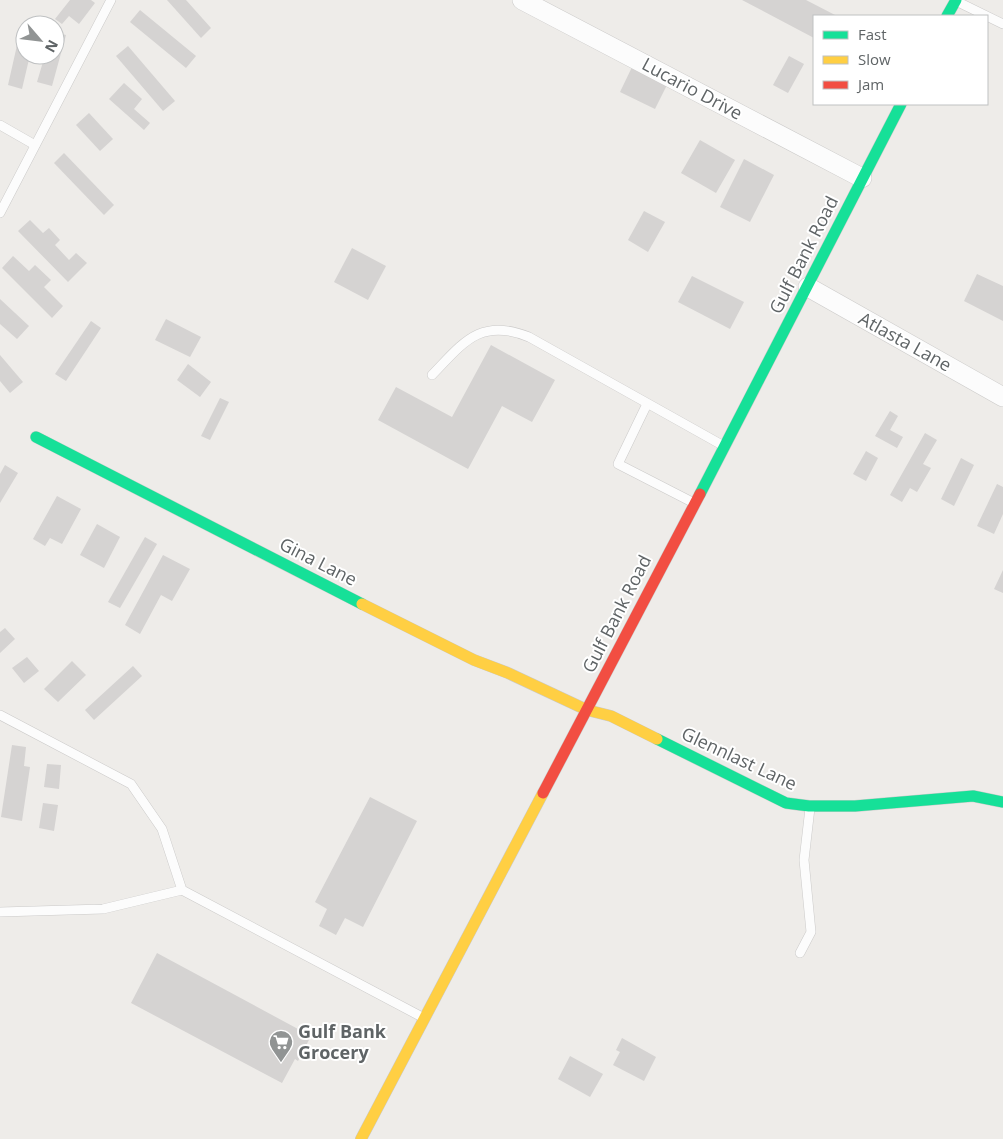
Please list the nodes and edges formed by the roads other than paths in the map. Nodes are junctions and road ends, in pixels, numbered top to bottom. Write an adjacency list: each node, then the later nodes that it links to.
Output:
1 (111, 0): 10 (lane)
2 (522, 0): 11 (street, Lucario Drive)
3 (956, 0): 4 (main road); 5 (lane)
4 (948, 15)
5 (985, 15)
6 (988, 16): 7 (lane)
7 (1003, 24)
8 (900, 105): 11 (main road, Gulf Bank Road)
9 (0, 126): 10 (lane)
10 (35, 145): 12 (lane)
11 (862, 178): 13 (main road, Gulf Bank Road)
12 (0, 213)
13 (808, 287): 15 (street, Atlasta Lane); 18 (main road, Gulf Bank Road)
14 (432, 375): 16 (lane)
15 (1003, 397)
16 (648, 404): 18 (lane); 19 (lane)
17 (36, 437): 20 (main road, Gina Lane)
18 (725, 446): 19 (main road, Gulf Bank Road)
19 (695, 504): 20 (main road, Gulf Bank Road)
20 (587, 710): 23 (main road, Glennlast Lane); 27 (main road, Gulf Bank Road)
21 (0, 715): 24 (lane)
22 (1003, 802): 23 (main road, Glennlast Lane)
23 (810, 807): 26 (lane)
24 (182, 890): 25 (lane); 27 (lane)
25 (0, 912)
26 (800, 953)
27 (424, 1018): 28 (main road, Gulf Bank Road)
28 (361, 1139)

